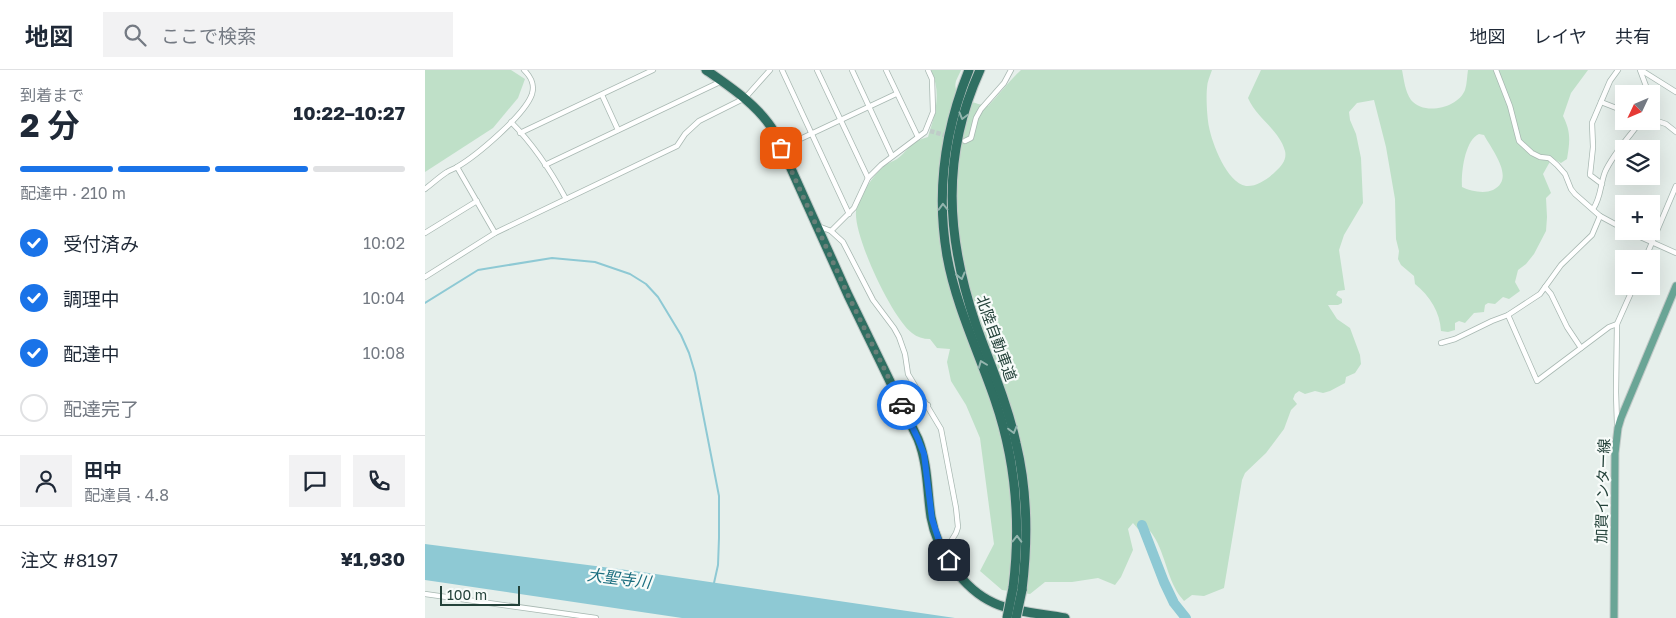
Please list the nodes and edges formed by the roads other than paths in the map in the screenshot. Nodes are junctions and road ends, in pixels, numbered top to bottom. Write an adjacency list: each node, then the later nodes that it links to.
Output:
1 (524, 70): 26 (street)
2 (653, 70): 20 (street)
3 (706, 70): 16 (highway)
4 (770, 70): 21 (street)
5 (783, 70): 32 (street)
6 (817, 70): 25 (street)
7 (852, 70): 24 (street)
8 (886, 70): 19 (street)
9 (928, 70): 33 (street)
10 (969, 70): 69 (highway, 北陸自動車道, one-way to 10)
11 (980, 70): 69 (highway, 北陸自動車道, one-way to 69)
12 (1011, 70): 34 (street)
13 (1495, 70): 45 (street)
14 (1618, 70): 22 (street)
15 (1641, 70): 17 (street); 18 (street)
16 (722, 81): 21 (highway); 28 (street)
17 (1646, 85)
18 (1676, 92)
19 (897, 94): 24 (street); 33 (street)
20 (602, 95): 28 (street); 31 (street)
21 (745, 98): 35 (highway); 43 (street)
22 (1601, 102): 23 (street); 40 (street)
23 (1615, 107)
24 (869, 108): 25 (street); 36 (street)
25 (840, 121): 32 (street); 39 (street)
26 (511, 122): 31 (street); 38 (street)
27 (1660, 122): 30 (street)
28 (618, 130): 37 (street)
29 (1635, 130): 40 (street)
30 (1676, 132)
31 (521, 133): 37 (street)
32 (812, 134): 35 (street); 46 (street)
33 (918, 137): 36 (street)
34 (965, 141)
35 (781, 148): 49 (highway)
36 (892, 156): 39 (street)
37 (545, 165): 43 (street)
38 (457, 167): 42 (street); 44 (street)
39 (868, 178): 46 (street)
40 (1602, 184): 45 (street)
41 (1676, 186): 54 (street)
42 (425, 189)
43 (566, 199): 52 (street)
44 (477, 201): 51 (street); 52 (street)
45 (1593, 209): 47 (street)
46 (849, 214): 50 (street)
47 (1600, 216): 48 (street); 59 (street)
48 (1615, 224)
49 (818, 226): 50 (street); 66 (highway)
50 (831, 230): 65 (street)
51 (425, 233)
52 (495, 233): 57 (street)
53 (1645, 240): 54 (street)
54 (1651, 243): 55 (street); 56 (street)
55 (1648, 250)
56 (1676, 253)
57 (425, 277)
58 (1676, 286): 67 (main road, 加賀インター線)
59 (1545, 287): 61 (street); 64 (street)
60 (1630, 295): 62 (street)
61 (1508, 315): 63 (street); 64 (street)
62 (1617, 324): 64 (street); 67 (street)
63 (1441, 343)
64 (1581, 348)
65 (928, 405): 66 (street); 68 (street)
66 (907, 417): 68 (highway)
67 (1618, 428): 76 (main road, 加賀インター線)
68 (944, 553): 71 (highway)
69 (1017, 589): 73 (highway, 北陸自動車道, bridge); 74 (highway, 北陸自動車道, bridge)
70 (425, 594): 72 (street)
71 (1029, 616): 75 (highway)
72 (596, 618)
73 (1007, 618)
74 (1016, 618)
75 (1065, 618)
76 (1614, 618)

